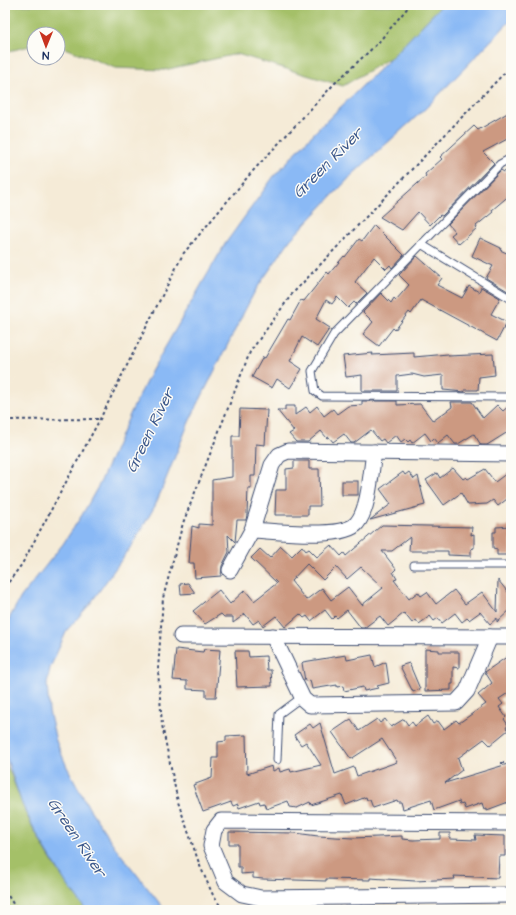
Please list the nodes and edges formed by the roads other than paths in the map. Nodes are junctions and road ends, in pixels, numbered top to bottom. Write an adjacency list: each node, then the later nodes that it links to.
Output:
1 (511, 158): 2 (lane)
2 (421, 244): 3 (lane); 4 (lane)
3 (511, 300)
4 (511, 397)
5 (374, 452): 6 (street); 7 (street); 7 (street)
6 (511, 454)
7 (252, 530): 10 (street)
8 (414, 565): 9 (lane)
9 (511, 565)
10 (230, 570)
11 (181, 636): 12 (street)
12 (273, 636): 13 (street); 15 (street)
13 (490, 637): 14 (street); 15 (street)
14 (511, 637)
15 (302, 697): 16 (lane)
16 (277, 760)
17 (511, 823): 18 (street)
18 (511, 895)

